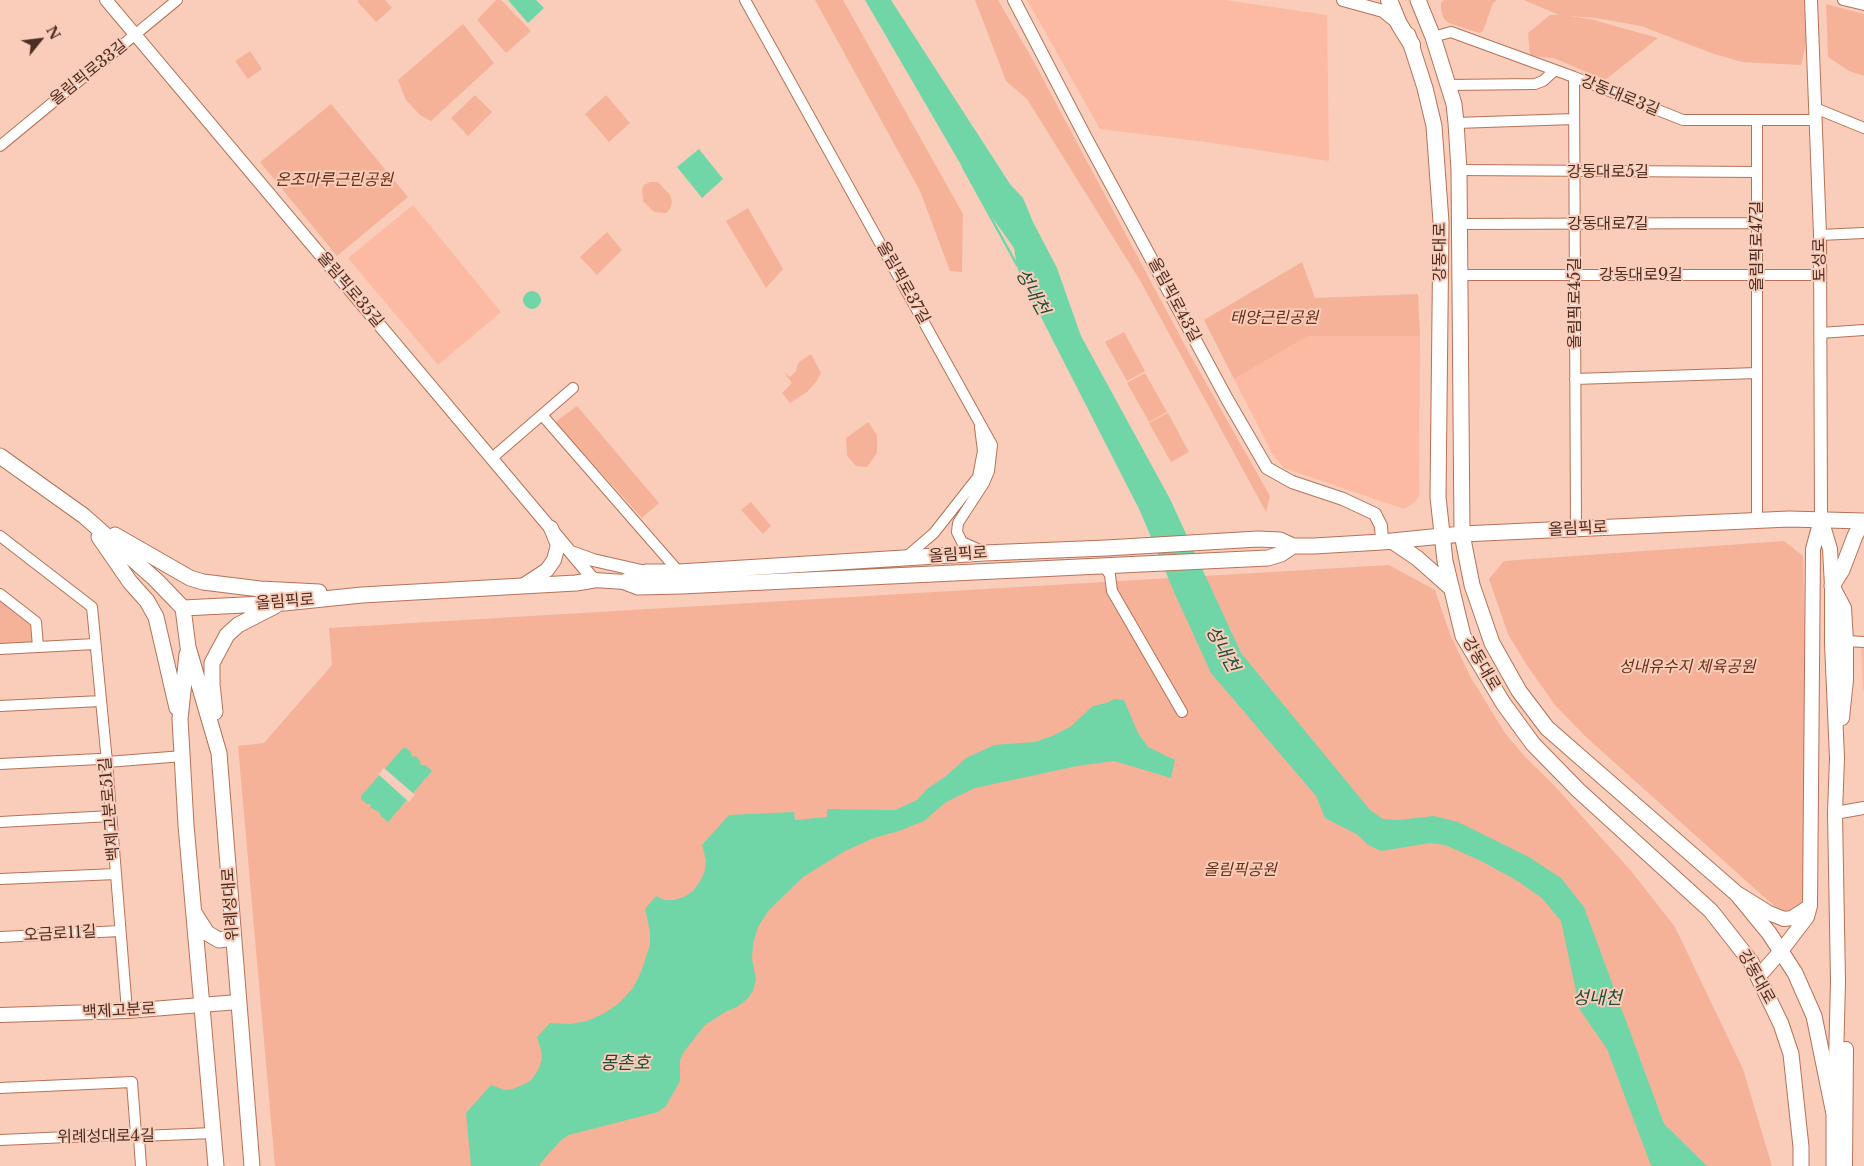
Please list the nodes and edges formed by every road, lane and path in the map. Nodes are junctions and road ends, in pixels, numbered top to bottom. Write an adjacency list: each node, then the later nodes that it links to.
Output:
1 (106, 0): 13 (street, 올림픽로35길)
2 (177, 0): 13 (street, 올림픽로33길)
3 (745, 0): 43 (street, 올림픽로37길)
4 (1014, 0): 55 (street, 올림픽로43길)
5 (1348, 0): 12 (street)
6 (1389, 0): 12 (highway)
7 (1397, 0): 15 (main road, 강동대로)
8 (1418, 0): 14 (main road, 강동대로)
9 (1811, 0): 19 (street, 토성로)
10 (1843, 0): 11 (street)
11 (1864, 5)
12 (1399, 24): 15 (highway)
13 (136, 35): 24 (street, 올림픽로33길); 45 (street, 올림픽로35길)
14 (1433, 37): 16 (street, 강동대로3길); 18 (main road, 강동대로)
15 (1412, 45): 54 (main road, 강동대로)
16 (1554, 70): 17 (street, 강동대로3길); 18 (street)
17 (1574, 77): 20 (street, 올림픽로45길); 21 (street, 강동대로3길)
18 (1448, 85): 22 (main road, 강동대로)
19 (1815, 114): 21 (street, 강동대로3길); 23 (street); 32 (street, 토성로)
20 (1574, 119): 22 (street); 26 (street, 올림픽로45길)
21 (1757, 120): 27 (street, 올림픽로47길)
22 (1456, 123): 25 (main road, 강동대로)
23 (1864, 128)
24 (0, 146)
25 (1459, 170): 26 (street, 강동대로5길); 29 (main road, 강동대로)
26 (1574, 172): 27 (street, 강동대로5길); 30 (street, 올림픽로45길)
27 (1757, 172): 28 (street, 올림픽로47길)
28 (1757, 223): 30 (street, 강동대로7길); 35 (street, 올림픽로47길)
29 (1460, 224): 30 (street, 강동대로7길); 33 (main road, 강동대로)
30 (1575, 224): 34 (street, 올림픽로45길)
31 (1864, 233): 32 (street)
32 (1820, 235): 36 (street, 토성로)
33 (1460, 275): 34 (street, 강동대로9길); 52 (main road, 강동대로)
34 (1575, 275): 35 (street, 강동대로9길); 40 (street, 올림픽로45길)
35 (1757, 275): 36 (street, 강동대로9길); 39 (street, 올림픽로47길)
36 (1821, 275): 38 (street, 토성로)
37 (1864, 330): 38 (street)
38 (1820, 333): 47 (street, 토성로)
39 (1757, 373): 40 (street); 48 (street, 올림픽로47길)
40 (1575, 379): 51 (street, 올림픽로45길)
41 (573, 388): 42 (street)
42 (542, 415): 45 (street); 62 (street)
43 (980, 421): 58 (street); 59 (street, 올림픽로37길)
44 (0, 456): 46 (main road)
45 (492, 458): 50 (street, 올림픽로35길)
46 (84, 516): 69 (main road); 71 (main road); 81 (main road)
47 (1821, 520): 48 (main road, 올림픽로); 49 (main road, 올림픽로); 66 (main road, 강동대로); 87 (main road)
48 (1757, 521): 51 (main road, 올림픽로)
49 (1863, 521): 66 (main road)
50 (550, 528): 57 (street, 올림픽로35길); 65 (main road)
51 (1576, 529): 52 (main road, 올림픽로)
52 (1462, 534): 54 (main road, 올림픽로); 95 (main road, 강동대로)
53 (0, 536): 74 (street, 백제고분로51길)
54 (1442, 537): 55 (main road, 올림픽로); 67 (main road, 강동대로)
55 (1387, 542): 56 (main road, 올림픽로); 67 (main road)
56 (1293, 546): 58 (main road, 올림픽로); 60 (main road, 올림픽로)
57 (571, 552): 61 (street); 63 (street, 올림픽로35길)
58 (984, 552): 59 (main road, 올림픽로)
59 (904, 559): 62 (main road, 올림픽로)
60 (1107, 566): 64 (main road, 올림픽로); 80 (street)
61 (646, 572): 62 (main road, 올림픽로); 64 (main road, 올림픽로)
62 (679, 572)
63 (594, 580): 64 (main road, 올림픽로); 65 (main road, 올림픽로)
64 (625, 582)
65 (524, 585): 69 (main road, 올림픽로)
66 (1832, 586): 72 (main road); 84 (main road, 강동대로)
67 (1452, 589): 102 (main road, 강동대로)
68 (0, 594): 76 (street)
69 (362, 595): 70 (main road, 올림픽로)
70 (284, 603): 71 (main road, 올림픽로); 82 (main road)
71 (184, 608): 75 (main road, 위례성대로)
72 (1846, 640): 73 (street); 84 (main road)
73 (1864, 642)
74 (95, 644): 76 (street); 78 (street, 백제고분로51길)
75 (188, 647): 81 (main road, 위례성대로); 82 (main road, 위례성대로)
76 (38, 648): 77 (street)
77 (0, 649)
78 (101, 702): 79 (street); 85 (street, 백제고분로51길)
79 (0, 706)
80 (1182, 712)
81 (180, 719): 83 (main road, 위례성대로)
82 (219, 753): 99 (main road, 위례성대로)
83 (184, 756): 85 (street); 97 (main road, 위례성대로)
84 (1837, 758): 89 (main road, 강동대로)
85 (107, 762): 86 (street); 90 (street, 백제고분로51길)
86 (0, 764)
87 (1811, 795): 89 (main road); 96 (main road)
88 (1864, 808): 89 (street)
89 (1835, 813): 92 (main road, 강동대로)
90 (111, 816): 91 (street); 93 (street, 백제고분로51길)
91 (0, 822)
92 (1837, 859): 108 (main road, 강동대로); 117 (main road)
93 (116, 874): 94 (street); 98 (street, 백제고분로51길)
94 (0, 879)
95 (1737, 894): 96 (main road); 101 (main road, 강동대로)
96 (1810, 906): 101 (main road)
97 (193, 910): 99 (main road); 104 (main road, 위례성대로)
98 (120, 931): 100 (street, 오금로11길); 105 (street, 백제고분로51길)
99 (233, 931): 103 (main road, 위례성대로)
100 (0, 937)
101 (1781, 952): 102 (main road); 108 (main road, 강동대로)
102 (1758, 977): 115 (main road, 강동대로)
103 (238, 1002): 104 (main road, 백제고분로); 114 (main road, 위례성대로)
104 (202, 1006): 105 (main road, 백제고분로); 109 (main road, 위례성대로)
105 (127, 1011): 106 (main road, 백제고분로)
106 (0, 1014)
107 (0, 1088): 110 (street)
108 (1834, 1114): 116 (main road, 강동대로)
109 (213, 1133): 110 (street, 위례성대로4길); 113 (main road, 위례성대로)
110 (136, 1134): 111 (street, 위례성대로4길); 112 (street)
111 (0, 1140)
112 (141, 1166)
113 (216, 1166)
114 (252, 1166)
115 (1801, 1166)
116 (1834, 1166)
117 (1845, 1166)

